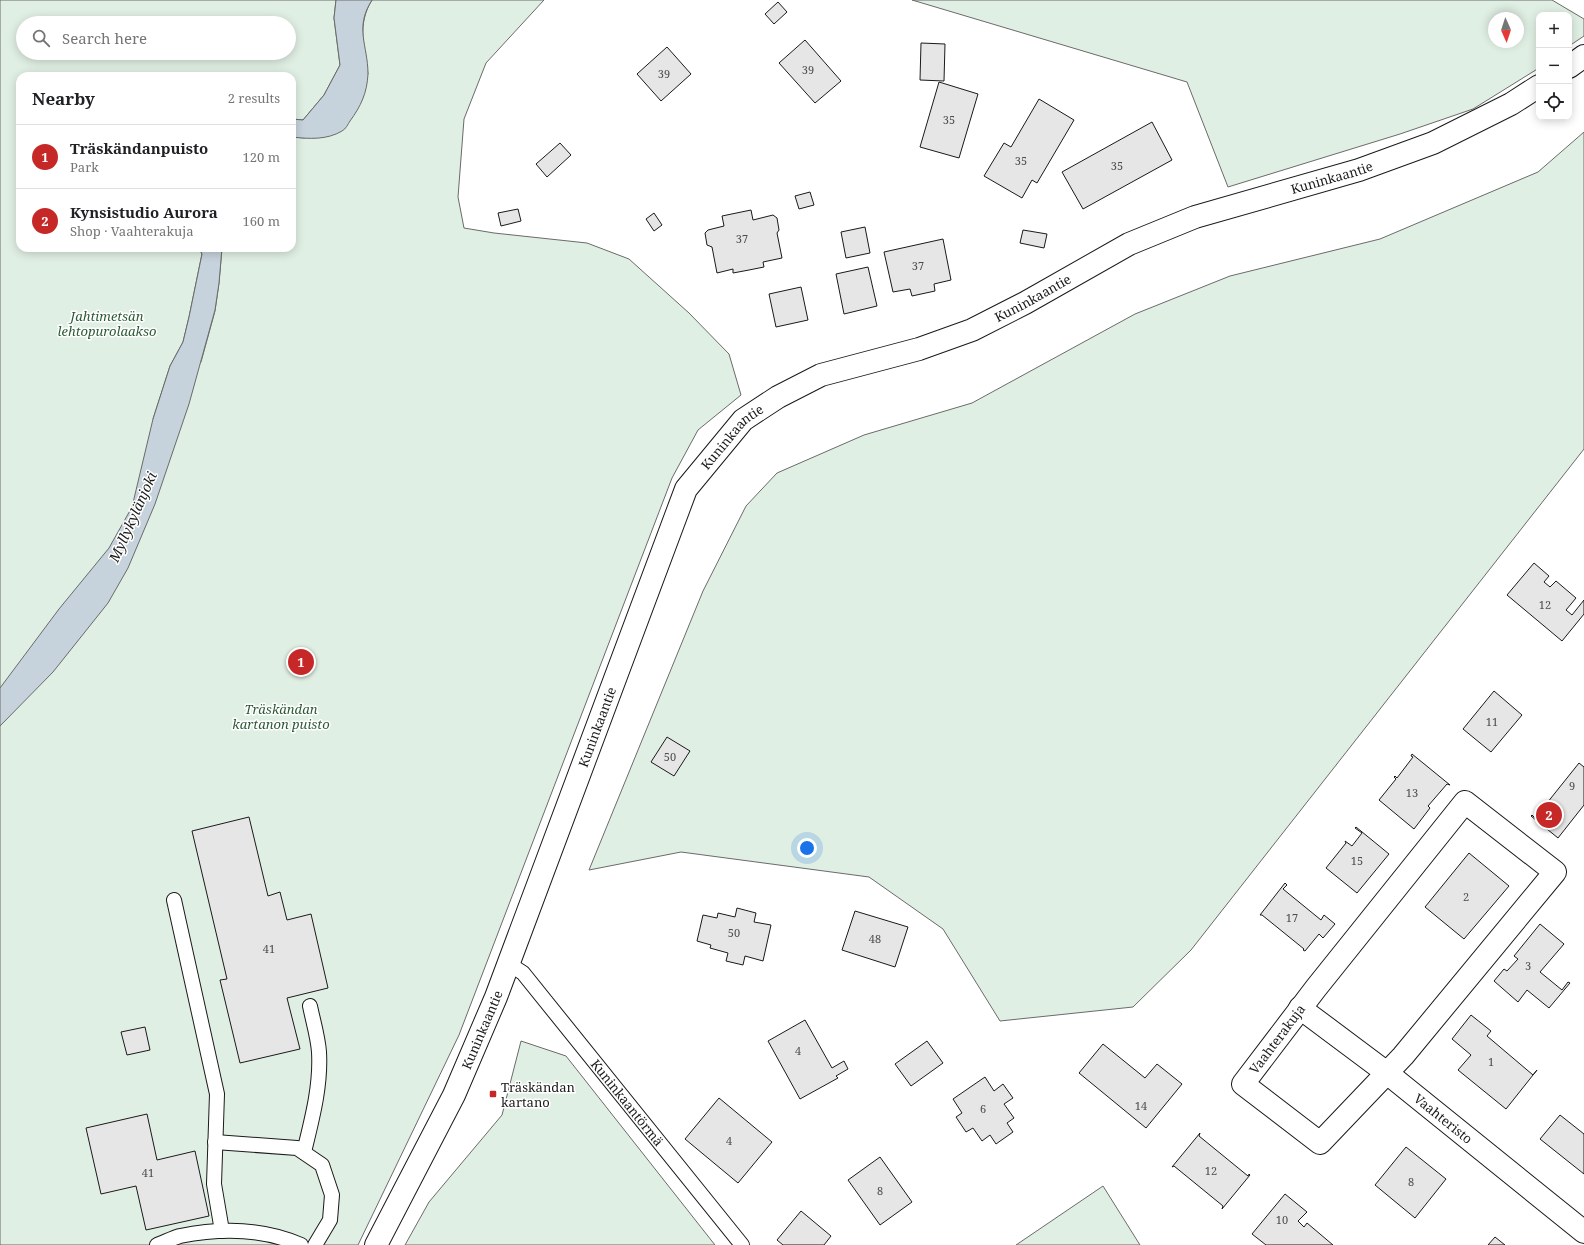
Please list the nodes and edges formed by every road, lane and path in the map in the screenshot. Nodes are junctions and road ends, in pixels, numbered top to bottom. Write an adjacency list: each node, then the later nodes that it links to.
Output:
1 (1584, 56): 2 (main road)
2 (1572, 65)
3 (1536, 88): 5 (main road, Kuninkaantie)
4 (174, 900): 9 (lane)
5 (509, 964): 16 (main road, Kuninkaantie); 17 (lane, Kuninkaantörmä)
6 (310, 1006): 10 (lane)
7 (1300, 1008): 8 (main road, Vaahteristo); 8 (main road, Vaahterakuja); 8 (main road, Vaahterakuja)
8 (1387, 1073): 12 (main road, Vaahteristo)
9 (215, 1142): 10 (lane); 11 (lane)
10 (304, 1152): 15 (lane)
11 (222, 1231): 13 (lane); 14 (lane)
12 (1584, 1232)
13 (157, 1245)
14 (301, 1245)
15 (315, 1245)
16 (376, 1245)
17 (742, 1245)

